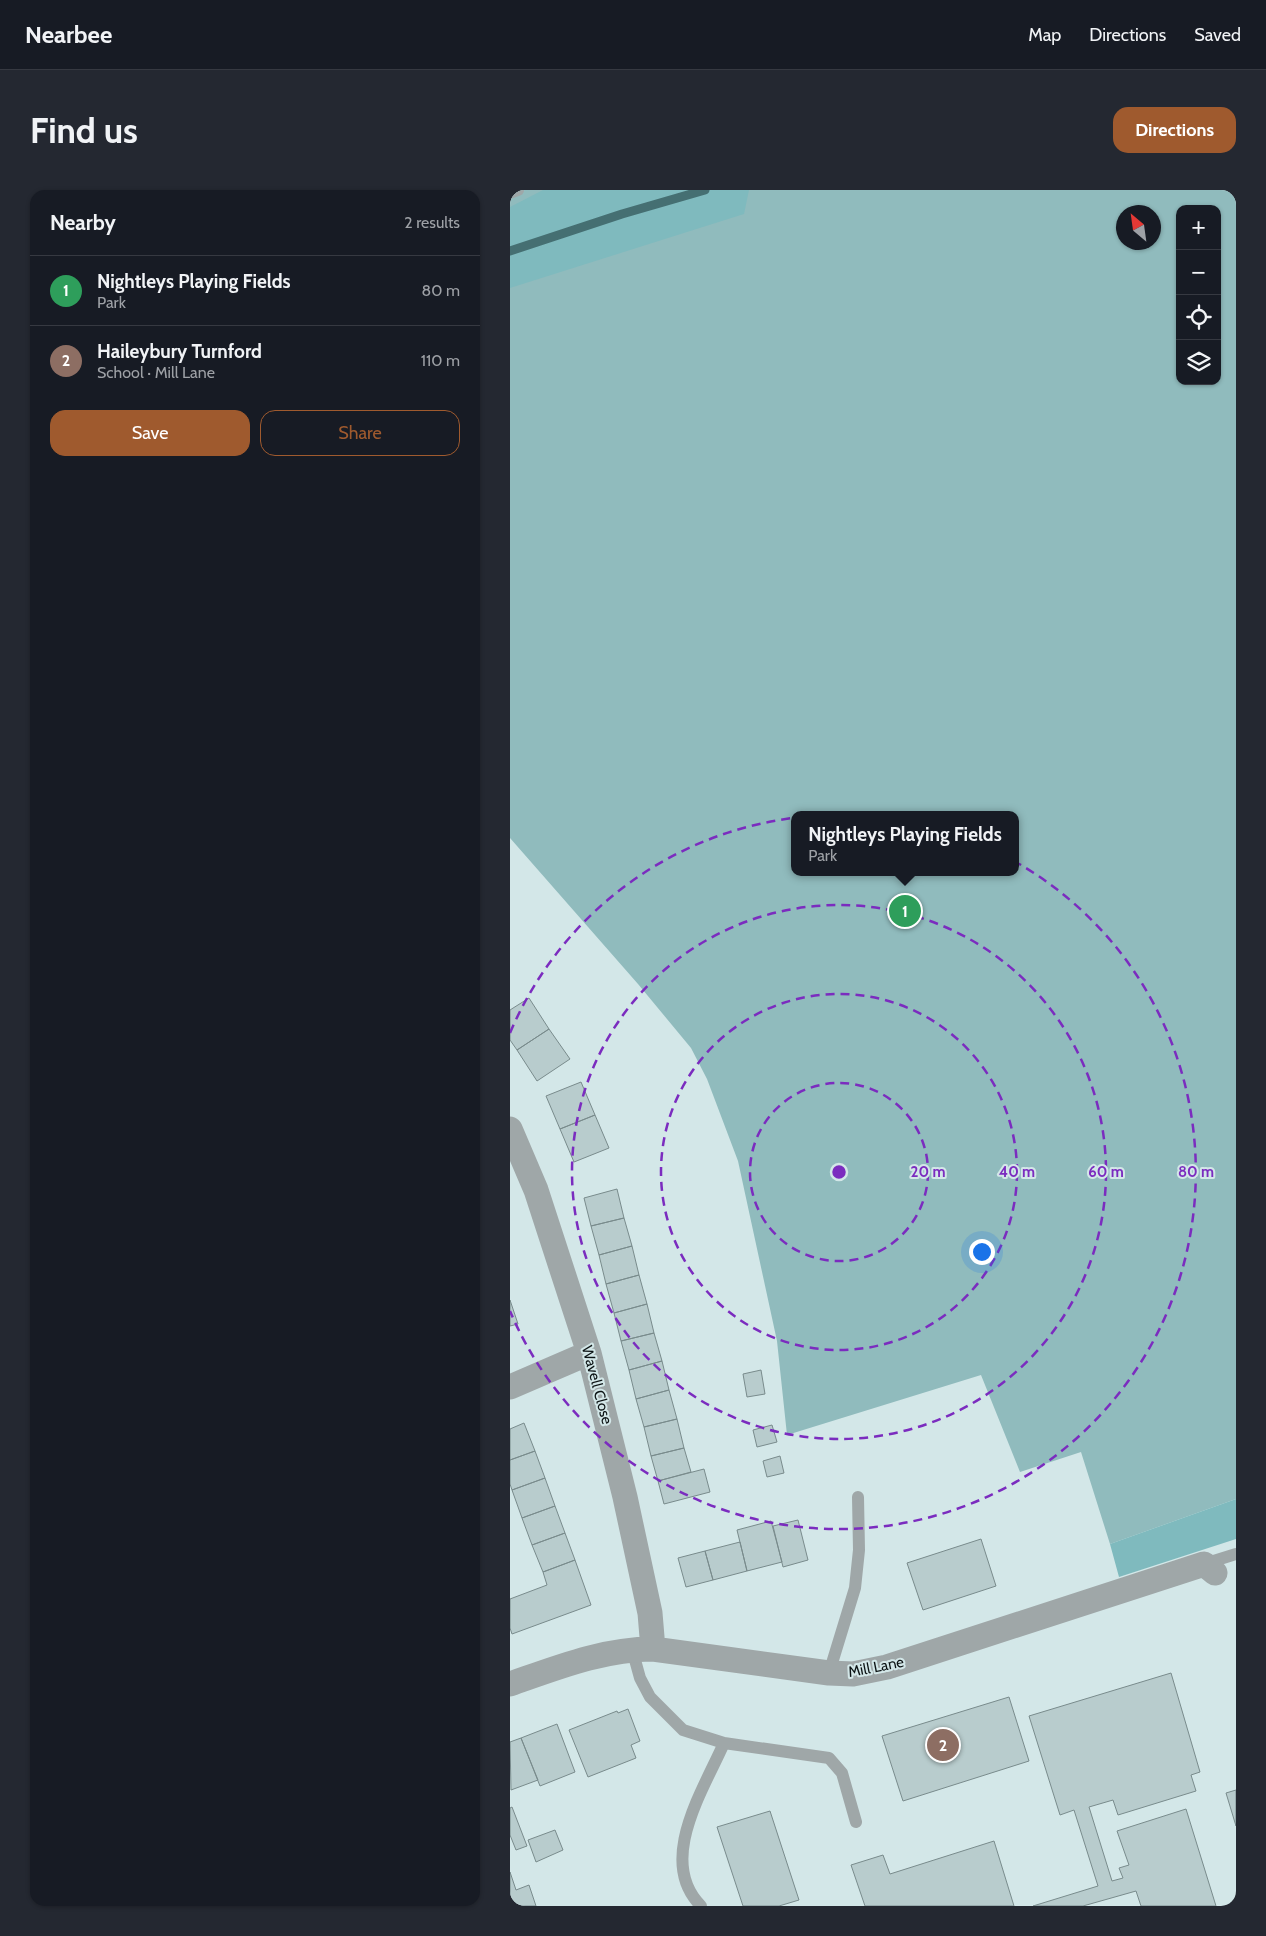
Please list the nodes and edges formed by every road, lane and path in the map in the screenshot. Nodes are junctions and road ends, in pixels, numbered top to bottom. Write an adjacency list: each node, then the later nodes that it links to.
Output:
1 (518, 190): 2 (lane)
2 (510, 193)
3 (510, 1129): 4 (street, Wavell Close)
4 (589, 1354): 5 (street); 9 (street, Wavell Close)
5 (510, 1387)
6 (858, 1497): 10 (lane)
7 (1236, 1554): 8 (lane, Mill Lane)
8 (1209, 1569): 10 (street, Mill Lane)
9 (642, 1649): 10 (street, Mill Lane); 11 (street, Mill Lane); 12 (lane)
10 (829, 1673)
11 (510, 1684)
12 (724, 1743): 13 (lane); 14 (lane)
13 (856, 1822)
14 (701, 1906)

